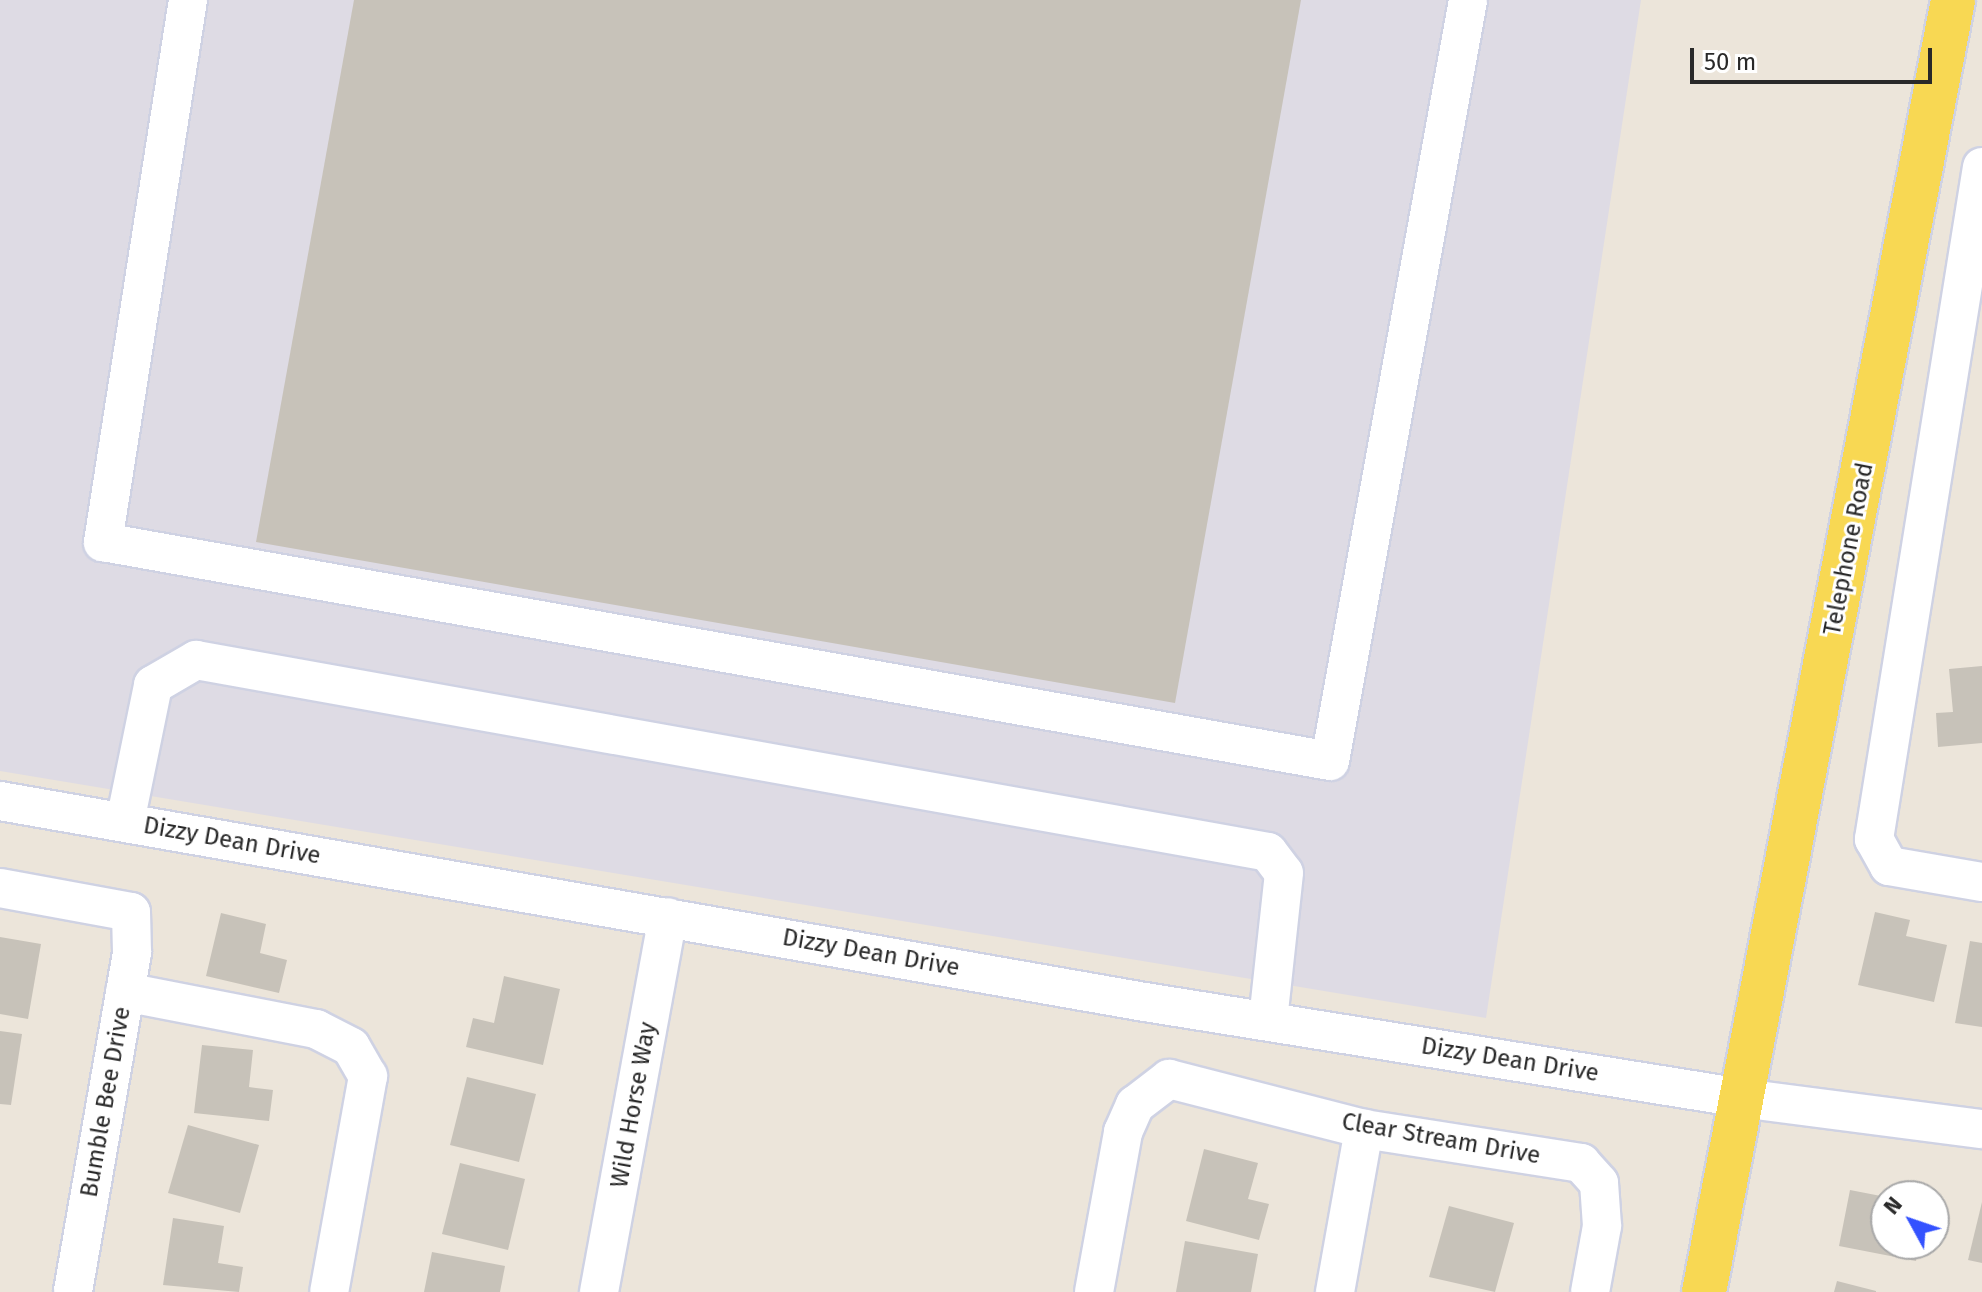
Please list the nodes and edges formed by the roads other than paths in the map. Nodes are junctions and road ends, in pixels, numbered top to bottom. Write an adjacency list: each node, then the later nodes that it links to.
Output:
1 (188, 0): 2 (street)
2 (1468, 0)
3 (1953, 0): 12 (main road, Telephone Road)
4 (1982, 167): 7 (street)
5 (0, 801): 6 (street, Dizzy Dean Drive)
6 (125, 822): 9 (street, Dizzy Dean Drive); 11 (street)
7 (1982, 882)
8 (0, 888): 10 (street, Bumble Bee Drive)
9 (668, 917): 11 (street, Dizzy Dean Drive); 17 (street, Wild Horse Way)
10 (125, 992): 15 (street, Bumble Bee Drive); 16 (street)
11 (1268, 1021): 12 (street, Dizzy Dean Drive)
12 (1742, 1098): 14 (street, Dizzy Dean Drive); 21 (main road, Telephone Road)
13 (1364, 1129): 18 (street, Clear Stream Drive); 19 (street); 20 (street, Clear Stream Drive)
14 (1982, 1129)
15 (73, 1292)
16 (329, 1292)
17 (599, 1292)
18 (1094, 1292)
19 (1335, 1292)
20 (1590, 1292)
21 (1704, 1292)

